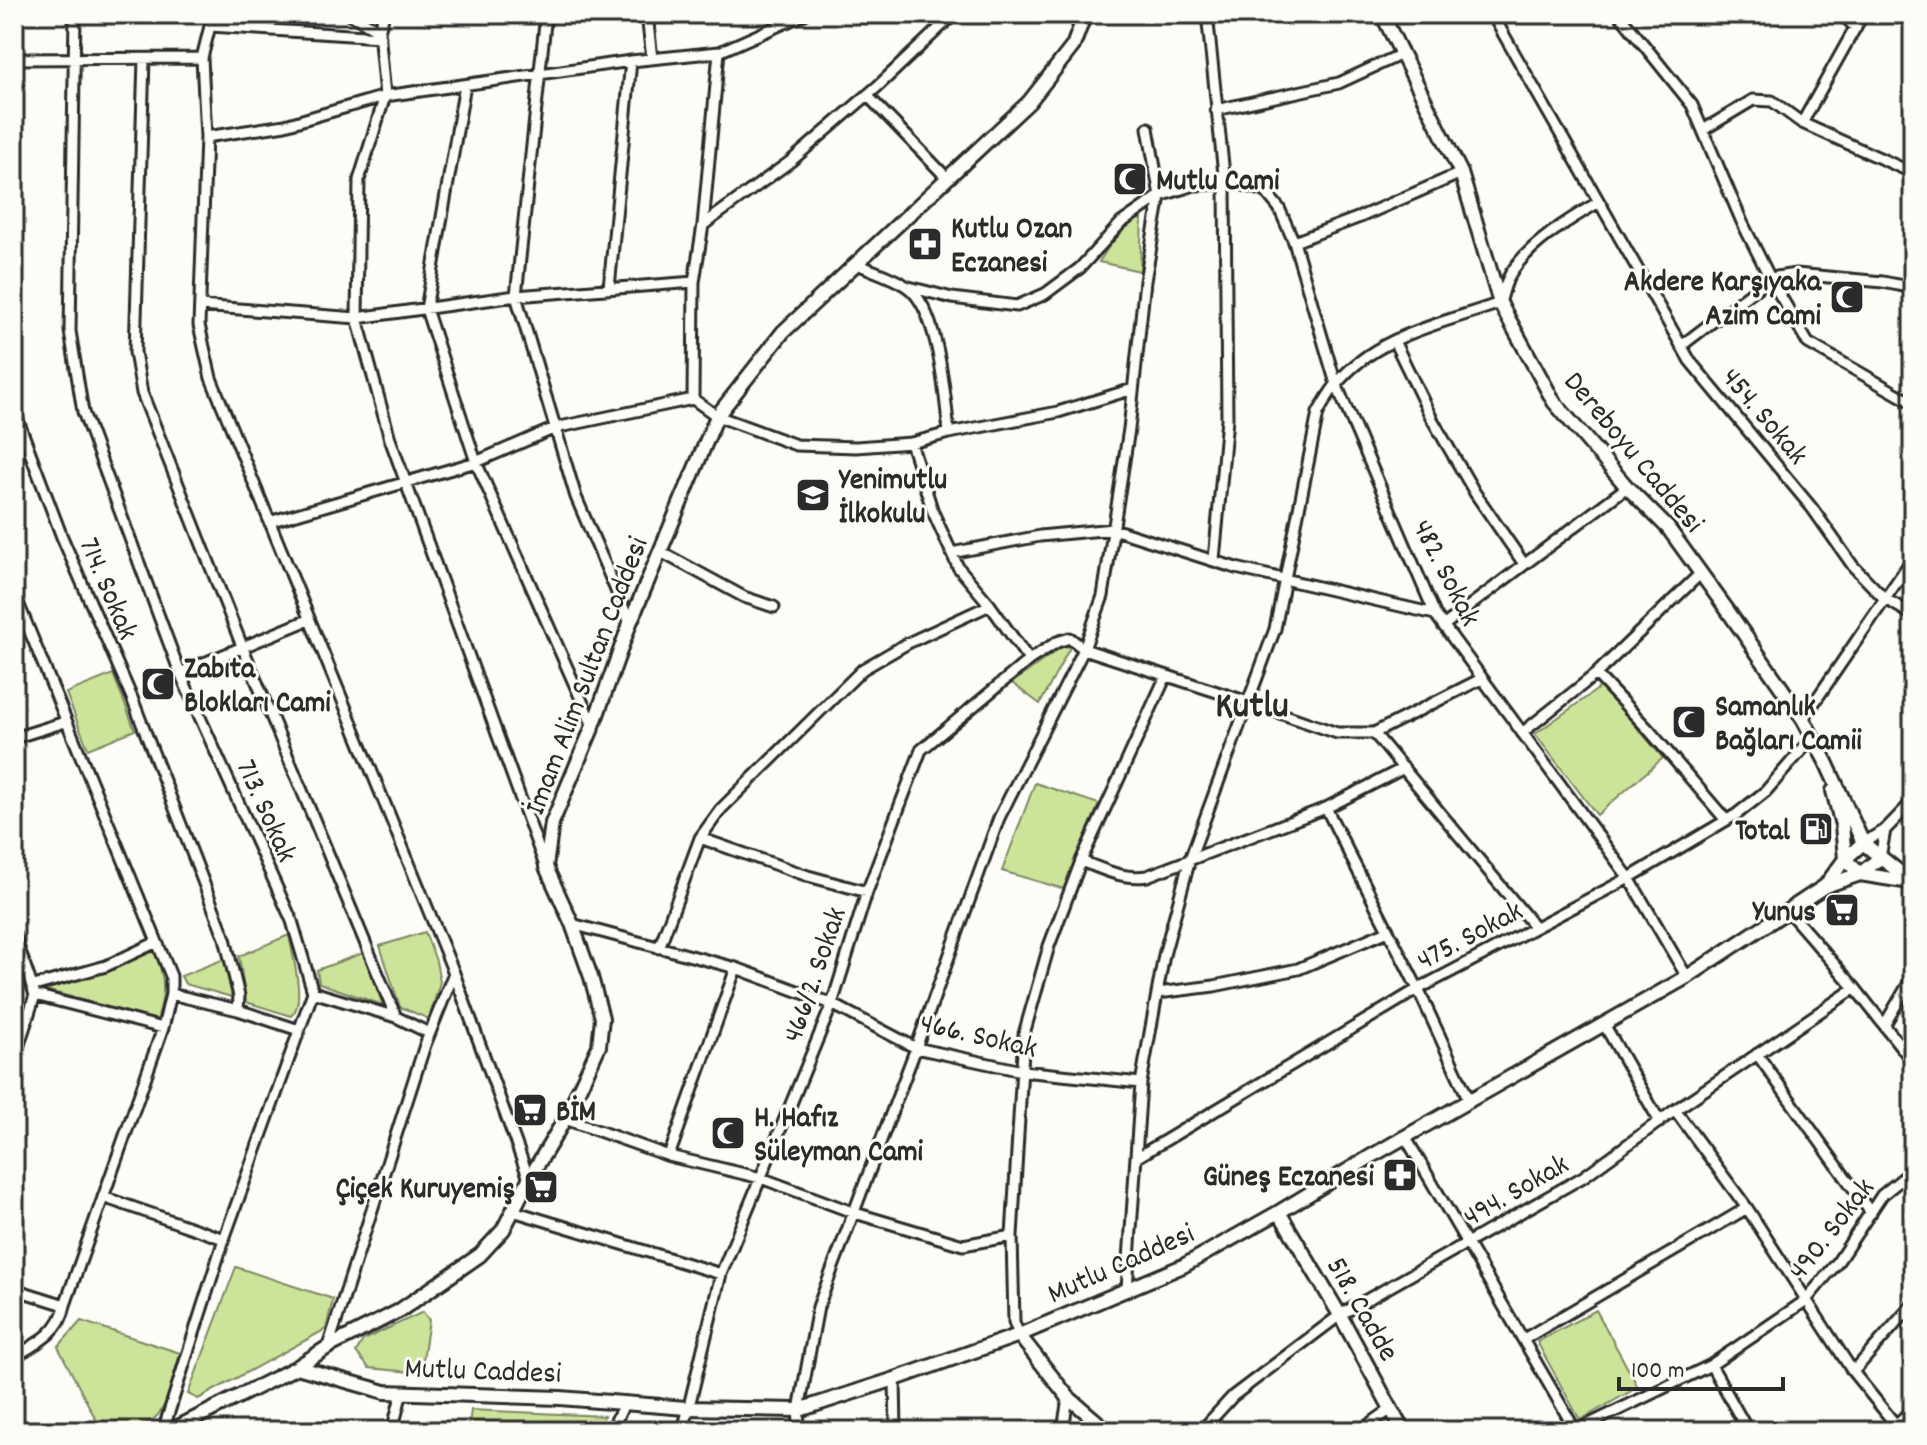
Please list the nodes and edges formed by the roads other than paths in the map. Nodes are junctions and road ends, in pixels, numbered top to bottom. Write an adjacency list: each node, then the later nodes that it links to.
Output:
1 (75, 14): 21 (street, 713. Sokak)
2 (350, 14): 16 (street)
3 (384, 14): 16 (street)
4 (546, 14): 25 (street)
5 (647, 14): 23 (street)
6 (805, 14): 17 (street)
7 (954, 14): 27 (street)
8 (1085, 14): 36 (street, İmam Alim Sultan Caddesi)
9 (1207, 14): 29 (street)
10 (1382, 14): 18 (street, Dereboyu Caddesi)
11 (1492, 14): 39 (street, 454. Sokak)
12 (1619, 14): 32 (street)
13 (1842, 14): 15 (street)
14 (1863, 14): 15 (street)
15 (1856, 28): 30 (street)
16 (380, 34): 19 (street); 28 (street)
17 (719, 52): 23 (street); 40 (street)
18 (1402, 54): 29 (street); 34 (street, Dereboyu Caddesi)
19 (202, 58): 22 (street); 33 (street)
20 (14, 59): 21 (street)
21 (73, 59): 22 (street); 88 (street, 713. Sokak)
22 (144, 59): 85 (street)
23 (652, 59): 24 (street)
24 (631, 61): 25 (street); 46 (street)
25 (541, 74): 26 (street); 48 (street)
26 (465, 85): 28 (street); 51 (street)
27 (867, 95): 36 (street); 40 (street)
28 (385, 96): 33 (street); 52 (street)
29 (1216, 110): 37 (street)
30 (1802, 123): 32 (street); 35 (street)
31 (1148, 128): 38 (street)
32 (1703, 130): 43 (street)
33 (206, 137): 50 (street)
34 (1461, 173): 41 (street); 49 (street, Dereboyu Caddesi)
35 (1913, 173)
36 (947, 178): 42 (street, İmam Alim Sultan Caddesi)
37 (1225, 184): 38 (street); 41 (street, 482. Sokak); 72 (street)
38 (1160, 196): 45 (street); 56 (street)
39 (1599, 202): 49 (street); 54 (street, 454. Sokak)
40 (703, 225): 44 (street)
41 (1294, 242): 55 (street, 482. Sokak)
42 (855, 263): 45 (street); 60 (street, İmam Alim Sultan Caddesi)
43 (1770, 278): 47 (street); 54 (street); 58 (street)
44 (694, 282): 46 (street); 57 (street)
45 (909, 287): 62 (street)
46 (609, 288): 48 (street)
47 (1913, 288)
48 (516, 296): 51 (street); 61 (street)
49 (1500, 303): 53 (street); 66 (street, Dereboyu Caddesi)
50 (200, 306): 52 (street); 67 (street)
51 (426, 309): 52 (street); 64 (street)
52 (357, 318): 65 (street)
53 (1394, 341): 55 (street); 73 (street)
54 (1681, 346): 77 (street, 454. Sokak)
55 (1336, 384): 75 (street); 80 (street, 482. Sokak)
56 (1133, 389): 62 (street); 68 (street)
57 (693, 399): 60 (street); 61 (street)
58 (1913, 403)
59 (14, 410): 136 (street, 714. Sokak)
60 (717, 416): 63 (street); 69 (street, İmam Alim Sultan Caddesi)
61 (555, 428): 64 (street); 83 (street)
62 (949, 433): 63 (street)
63 (911, 443): 70 (street)
64 (476, 462): 65 (street); 95 (street)
65 (405, 481): 67 (street); 112 (street)
66 (1627, 487): 73 (street); 74 (street, Dereboyu Caddesi)
67 (269, 522): 82 (street)
68 (1113, 529): 70 (street); 72 (street); 86 (street)
69 (661, 552): 79 (street); 83 (street, İmam Alim Sultan Caddesi)
70 (951, 553): 78 (street)
71 (1913, 558): 77 (street)
72 (1214, 560): 75 (street)
73 (1524, 564): 84 (street)
74 (1701, 573): 89 (street); 93 (street, Dereboyu Caddesi)
75 (1285, 579): 80 (street); 92 (street)
76 (14, 593): 94 (street)
77 (1884, 598): 81 (street, 454. Sokak); 93 (street)
78 (990, 605): 87 (street); 106 (street)
79 (774, 607)
80 (1435, 614): 84 (street, 482. Sokak)
81 (1913, 615)
82 (308, 620): 85 (street); 126 (street)
83 (630, 623): 95 (street, İmam Alim Sultan Caddesi)
84 (1443, 626): 91 (street, 482. Sokak)
85 (242, 646): 88 (street); 137 (street)
86 (1084, 649): 87 (street, 466/2. Sokak); 90 (street); 144 (street)
87 (1029, 660): 117 (street, 466/2. Sokak)
88 (180, 673): 132 (street, 713. Sokak)
89 (1596, 674): 97 (street); 104 (street)
90 (1166, 676): 92 (street); 111 (street)
91 (1481, 679): 96 (street); 97 (street, 482. Sokak)
92 (1248, 702): 96 (street); 109 (street)
93 (1803, 719): 99 (street, Dereboyu Caddesi)
94 (65, 722): 98 (street); 123 (street)
95 (593, 726): 112 (street, İmam Alim Sultan Caddesi)
96 (1374, 733): 101 (street)
97 (1522, 733): 114 (street, 482. Sokak)
98 (14, 738)
99 (1812, 738): 100 (street, Dereboyu Caddesi); 104 (street, 475. Sokak)
100 (1826, 762): 107 (street, Dereboyu Caddesi); 110 (street)
101 (1404, 768): 103 (street); 120 (street)
102 (1913, 801): 105 (street)
103 (1326, 808): 109 (street); 121 (street)
104 (1725, 819): 114 (street, 475. Sokak)
105 (1885, 830): 107 (street); 108 (street)
106 (700, 838): 117 (street); 124 (street)
107 (1863, 843): 108 (street, Dereboyu Caddesi); 110 (street, Mutlu Caddesi)
108 (1880, 858): 113 (street); 115 (street, Dereboyu Caddesi)
109 (1190, 859): 111 (street); 133 (street)
110 (1845, 859): 113 (street); 116 (street, Mutlu Caddesi)
111 (1081, 861): 148 (street)
112 (546, 867): 119 (street)
113 (1860, 874): 115 (street); 116 (street)
114 (1629, 878): 120 (street, 475. Sokak); 128 (street, 482. Sokak)
115 (1913, 881)
116 (1825, 886): 118 (street, Mutlu Caddesi)
117 (867, 892): 135 (street, 466/2. Sokak)
118 (1788, 911): 128 (street, Mutlu Caddesi); 129 (street)
119 (572, 924): 124 (street, 466. Sokak); 152 (street)
120 (1534, 926): 130 (street, 475. Sokak)
121 (1388, 931): 130 (street); 133 (street)
122 (14, 934): 131 (street)
123 (157, 942): 131 (street); 134 (street)
124 (659, 948): 125 (street, 466. Sokak)
125 (736, 968): 135 (street, 466. Sokak); 155 (street)
126 (454, 973): 143 (street); 159 (street)
127 (1913, 976): 138 (street)
128 (1687, 977): 139 (street, Mutlu Caddesi)
129 (1855, 988): 138 (street); 145 (street, 494. Sokak)
130 (1418, 989): 150 (street); 156 (street, 475. Sokak)
131 (34, 990): 140 (street); 141 (street)
132 (313, 992): 137 (street); 142 (street)
133 (1158, 993): 149 (street)
134 (171, 994): 136 (street); 141 (street)
135 (832, 1004): 144 (street, 466. Sokak); 158 (street, 466/2. Sokak)
136 (238, 1010): 142 (street)
137 (396, 1017): 143 (street)
138 (1885, 1024): 147 (street)
139 (1605, 1026): 150 (street, Mutlu Caddesi); 153 (street)
140 (19, 1028): 146 (street)
141 (163, 1028): 160 (street)
142 (299, 1030): 167 (street)
143 (429, 1033): 178 (street)
144 (916, 1048): 148 (street, 466. Sokak); 164 (street)
145 (1757, 1054): 151 (street, 494. Sokak); 165 (street)
146 (14, 1060)
147 (1913, 1062)
148 (1022, 1071): 149 (street, 466. Sokak); 166 (street)
149 (1141, 1083): 156 (street)
150 (1470, 1102): 154 (street, Mutlu Caddesi)
151 (1675, 1110): 153 (street, 494. Sokak); 161 (street)
152 (565, 1119): 155 (street); 159 (street)
153 (1660, 1122): 168 (street, 494. Sokak)
154 (1406, 1138): 163 (street, Mutlu Caddesi); 168 (street)
155 (669, 1156): 158 (street)
156 (1136, 1158): 171 (street)
157 (1913, 1170): 165 (street, 490. Sokak)
158 (761, 1178): 164 (street); 169 (street, 466/2. Sokak)
159 (529, 1179): 162 (street)
160 (103, 1197): 167 (street); 174 (street)
161 (1747, 1208): 172 (street); 177 (street)
162 (513, 1211): 169 (street); 178 (street)
163 (1279, 1212): 171 (street, Mutlu Caddesi); 175 (street, 518. Cadde)
164 (855, 1213): 166 (street); 189 (street)
165 (1871, 1213): 172 (street, 490. Sokak)
166 (1012, 1236): 176 (street)
167 (224, 1239): 192 (street)
168 (1468, 1244): 175 (street, 494. Sokak); 177 (street)
169 (721, 1274): 187 (street, 466/2. Sokak)
170 (14, 1289): 174 (street)
171 (1127, 1289): 176 (street, Mutlu Caddesi)
172 (1805, 1301): 180 (street, 490. Sokak); 182 (street)
173 (1913, 1304): 182 (street)
174 (65, 1305): 179 (street)
175 (1340, 1315): 188 (street, 518. Cadde); 201 (street, 494. Sokak)
176 (1019, 1335): 183 (street, Mutlu Caddesi); 185 (street)
177 (1524, 1339): 204 (street)
178 (328, 1347): 181 (street)
179 (14, 1357)
180 (1711, 1365): 204 (street, 490. Sokak); 205 (street)
181 (297, 1367): 184 (street, Mutlu Caddesi); 193 (street)
182 (1853, 1372): 191 (street)
183 (895, 1379): 189 (street, Mutlu Caddesi); 198 (street)
184 (402, 1392): 186 (street, Mutlu Caddesi); 194 (street)
185 (1068, 1397): 199 (street); 200 (street)
186 (625, 1402): 187 (street, Mutlu Caddesi); 195 (street)
187 (686, 1408): 189 (street, Mutlu Caddesi); 196 (street, 466/2. Sokak)
188 (1391, 1409): 202 (street); 203 (street, 518. Cadde)
189 (799, 1410): 197 (street)
190 (1913, 1410): 191 (street)
191 (1892, 1428)
192 (163, 1431)
193 (170, 1431)
194 (392, 1431)
195 (611, 1431)
196 (683, 1431)
197 (798, 1431)
198 (896, 1431)
199 (1063, 1431)
200 (1108, 1431)
201 (1201, 1431)
202 (1360, 1431)
203 (1403, 1431)
204 (1576, 1431)
205 (1748, 1431)

